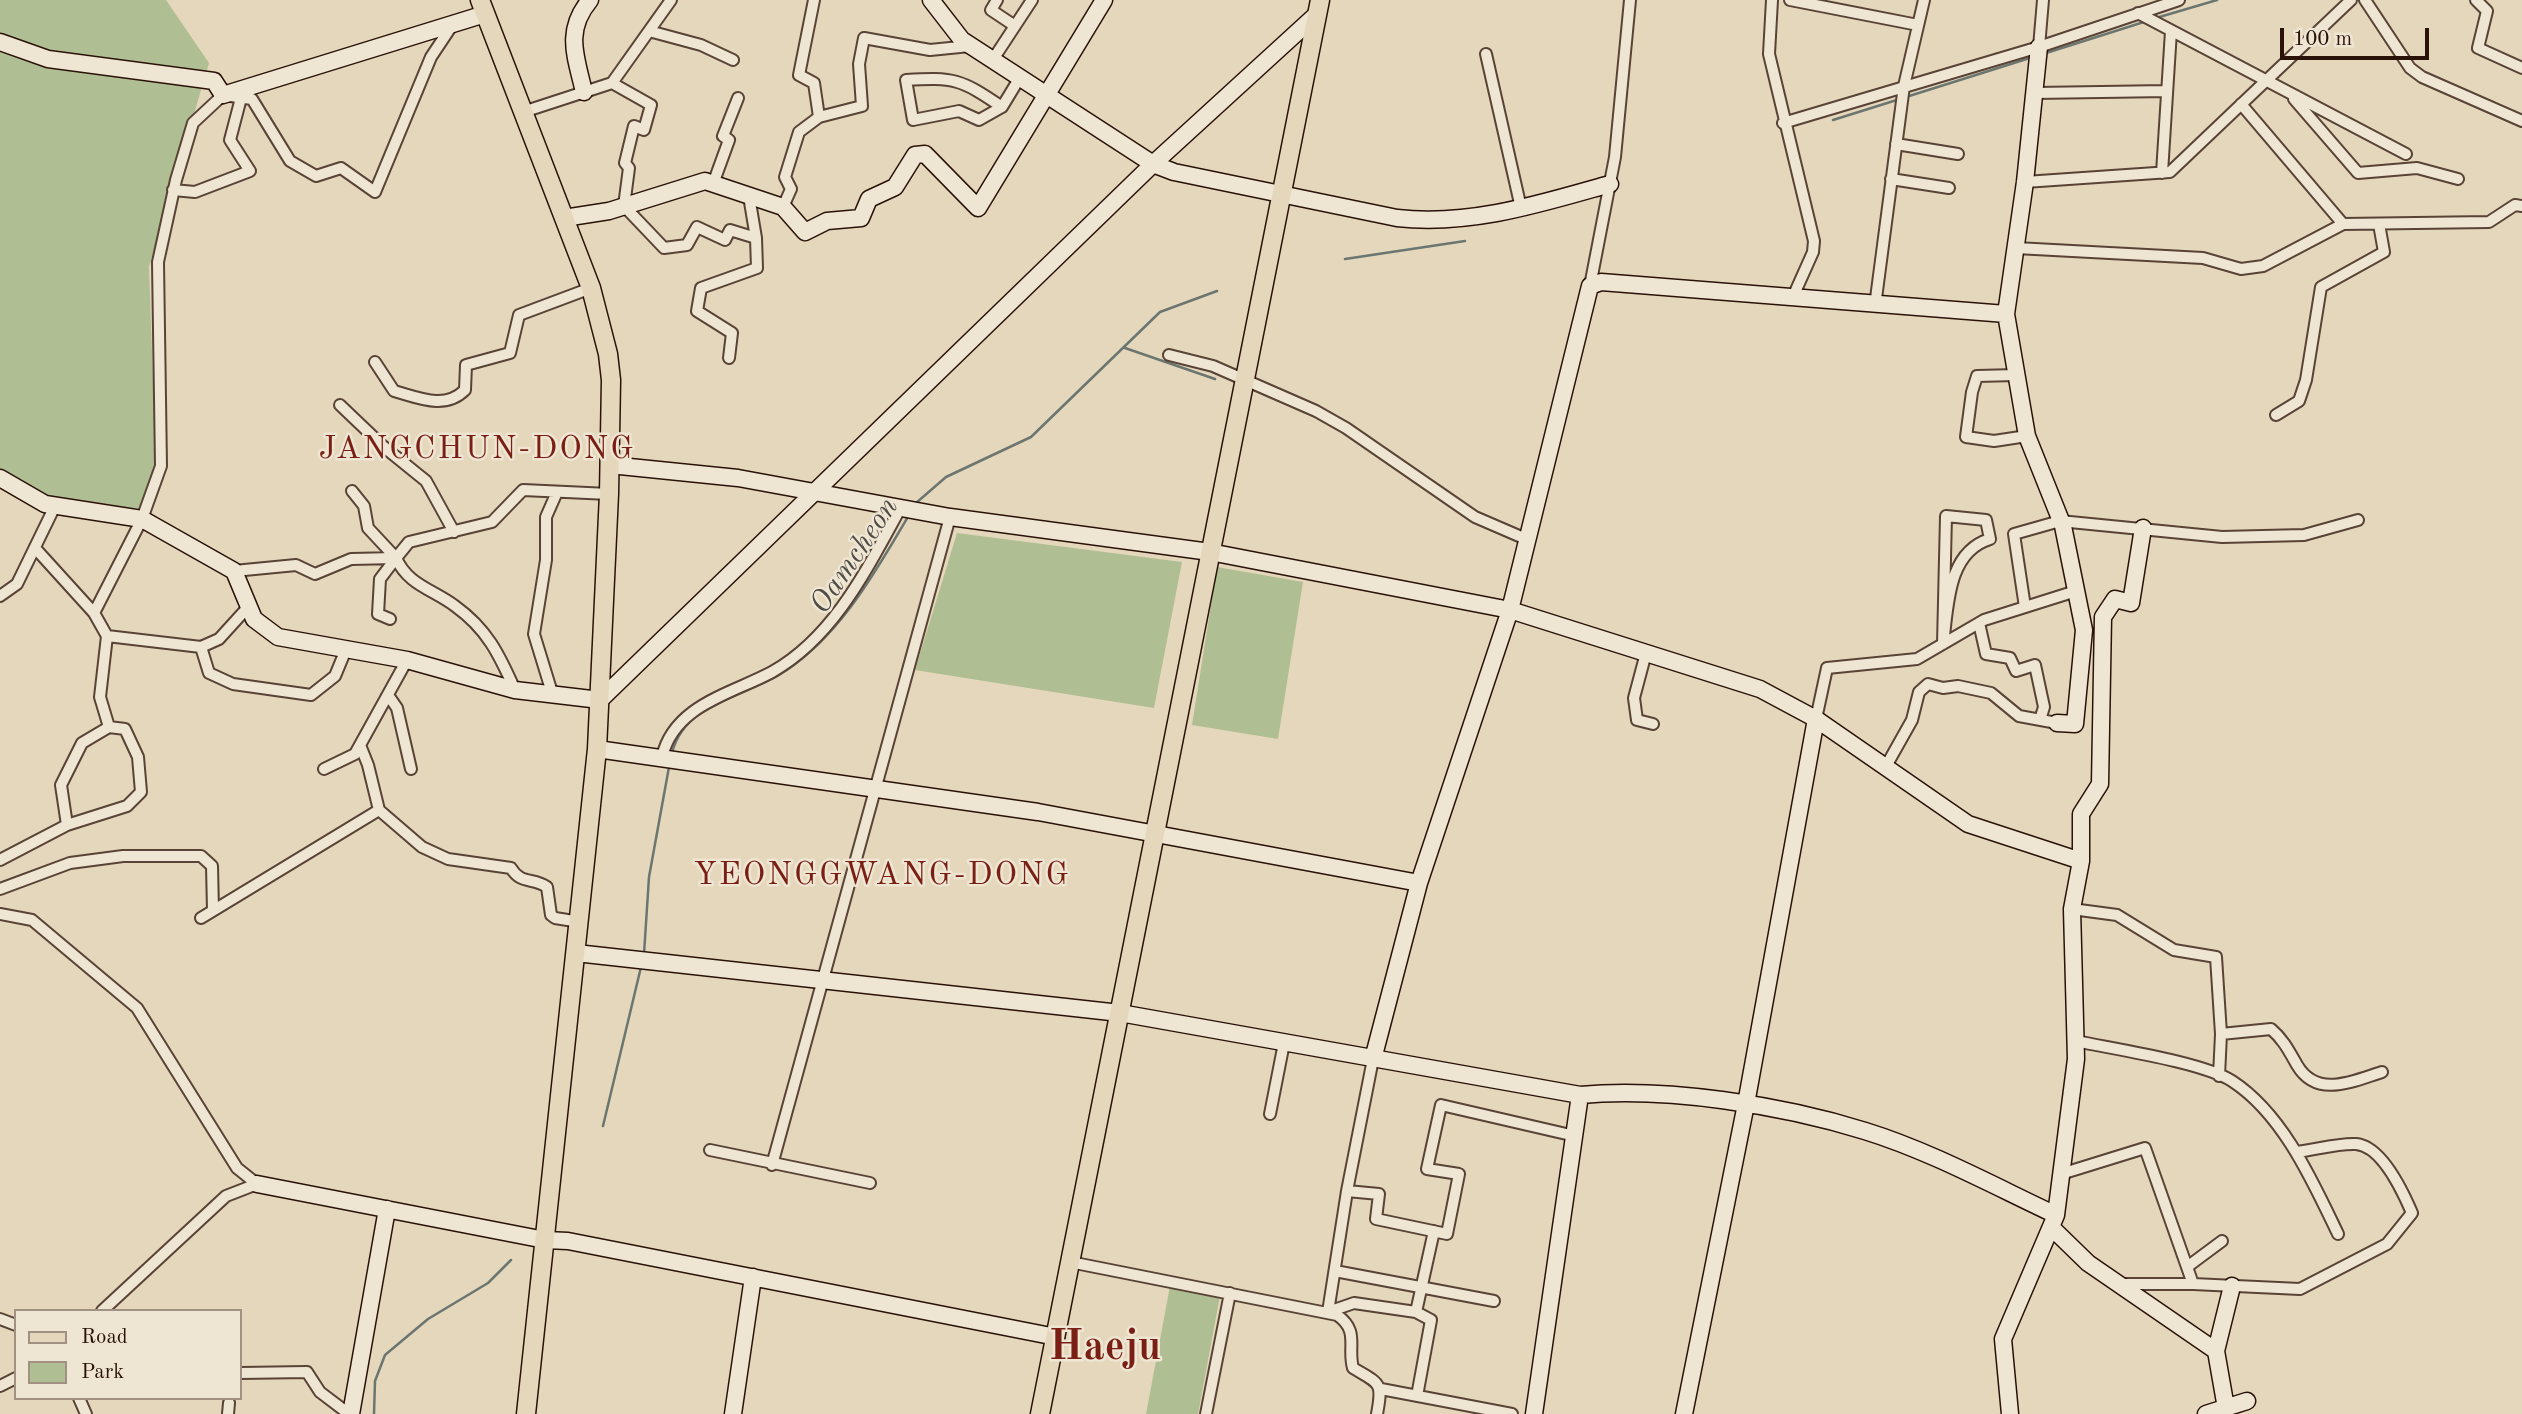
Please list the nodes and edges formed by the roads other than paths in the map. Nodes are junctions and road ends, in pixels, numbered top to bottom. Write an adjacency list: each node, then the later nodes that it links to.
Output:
1 (590, 0): 37 (street)
2 (671, 0): 23 (street)
3 (814, 0): 47 (street)
4 (931, 0): 26 (street)
5 (997, 0): 22 (street)
6 (1032, 0): 22 (street)
7 (1104, 0): 41 (street)
8 (1630, 0): 59 (street)
9 (1772, 0): 49 (street)
10 (1790, 0): 21 (street)
11 (1924, 0): 21 (street)
12 (2043, 0): 27 (street)
13 (2179, 0): 19 (street)
14 (2351, 0): 33 (street)
15 (2365, 0): 48 (street)
16 (2476, 0): 31 (street)
17 (482, 7): 20 (street); 46 (main road)
18 (1318, 8): 53 (street); 62 (main road)
19 (2138, 13): 24 (street); 27 (street)
20 (453, 24): 40 (street); 42 (street)
21 (1918, 25): 35 (street)
22 (1015, 26): 30 (street)
23 (649, 31): 29 (street); 34 (street)
24 (2171, 31): 33 (street); 36 (street)
25 (0, 42): 40 (street)
26 (970, 46): 30 (street); 47 (street)
27 (2039, 52): 35 (street); 38 (street)
28 (1486, 54): 67 (street)
29 (733, 60)
30 (992, 61): 32 (street)
31 (2522, 68)
32 (1019, 79): 41 (street); 45 (street)
33 (2265, 82): 39 (street); 44 (street)
34 (612, 83): 37 (street); 64 (street)
35 (1904, 86): 49 (street); 50 (street)
36 (2167, 91): 38 (street); 54 (street)
37 (584, 92): 46 (street)
38 (2035, 93): 57 (street)
39 (2290, 94): 52 (street); 56 (street)
40 (223, 95): 42 (street); 61 (street)
41 (1045, 96): 53 (street); 66 (street)
42 (241, 98): 61 (street)
43 (738, 98): 58 (street)
44 (2241, 104): 54 (street); 69 (street)
45 (1002, 107): 45 (street)
46 (523, 112): 68 (main road)
47 (819, 117): 66 (street)
48 (2522, 121)
49 (1783, 123): 75 (street)
50 (1896, 144): 51 (street); 55 (street)
51 (1958, 154)
52 (2406, 154)
53 (1153, 164): 62 (street); 91 (street)
54 (2162, 173): 57 (street)
55 (1891, 179): 60 (street); 76 (street)
56 (2458, 179)
57 (2025, 182): 72 (street)
58 (713, 184): 63 (street); 64 (street)
59 (1610, 184): 67 (street); 73 (street)
60 (1949, 188)
61 (173, 190): 95 (street)
62 (1282, 195): 67 (street); 82 (main road)
63 (749, 196): 66 (street); 71 (street)
64 (624, 206): 68 (street); 71 (street)
65 (2522, 206): 70 (street)
66 (783, 207)
67 (1521, 208)
68 (564, 218): 74 (main road)
69 (2343, 224): 70 (street); 72 (street)
70 (2379, 224): 84 (street)
71 (756, 238): 79 (street)
72 (2016, 248): 77 (street)
73 (1590, 286): 75 (street); 100 (street)
74 (591, 288): 80 (street); 86 (main road)
75 (1792, 299): 76 (street)
76 (1875, 306): 77 (street)
77 (2006, 314): 81 (street)
78 (1169, 355): 82 (street)
79 (729, 358)
80 (375, 362)
81 (2017, 375): 85 (street); 85 (street)
82 (1245, 380): 100 (street); 102 (main road)
83 (340, 405): 99 (street)
84 (2276, 415)
85 (2027, 436): 97 (street)
86 (610, 464): 90 (main road); 91 (street)
87 (0, 478): 92 (street)
88 (352, 491): 103 (street)
89 (557, 492): 90 (street); 99 (street); 121 (street)
90 (609, 494): 122 (main road)
91 (814, 494): 93 (street); 122 (street)
92 (55, 506): 95 (street); 101 (street)
93 (900, 509): 94 (street); 130 (street)
94 (950, 517): 102 (street); 134 (street)
95 (142, 519): 104 (street); 110 (street)
96 (2358, 520): 98 (street)
97 (2060, 521): 98 (street); 105 (street); 108 (street)
98 (2143, 528): 139 (street)
99 (454, 532): 103 (street)
100 (1526, 539): 109 (street)
101 (35, 548): 106 (street); 110 (street)
102 (1210, 552): 109 (street); 137 (main road)
103 (396, 558): 104 (street); 111 (street); 119 (street)
104 (234, 571): 107 (street)
105 (2076, 591): 108 (street); 125 (street)
106 (0, 596)
107 (249, 606): 115 (street); 116 (street)
108 (2025, 607): 112 (street)
109 (1510, 610): 117 (street); 140 (street)
110 (94, 613): 113 (street)
111 (390, 619)
112 (1979, 623): 114 (street); 124 (street)
113 (107, 636): 116 (street); 127 (street)
114 (1943, 643): 114 (street); 123 (street)
115 (347, 647): 116 (street); 118 (street)
116 (201, 648)
117 (1646, 653): 123 (street); 126 (street)
118 (407, 660): 119 (street); 120 (street)
119 (515, 690): 121 (street)
120 (388, 695): 128 (street); 133 (street)
121 (553, 696): 122 (street)
122 (600, 700): 129 (main road)
123 (1816, 719): 131 (street); 157 (street)
124 (2040, 720): 125 (street); 131 (street)
125 (2057, 723)
126 (1653, 724)
127 (109, 727): 136 (street); 136 (street)
128 (360, 745): 132 (street); 135 (street)
129 (597, 749): 130 (street); 146 (main road)
130 (670, 758): 134 (street)
131 (1885, 768): 139 (street)
132 (324, 769)
133 (411, 769)
134 (877, 788): 137 (street); 148 (street)
135 (379, 810): 143 (street); 146 (street)
136 (67, 825): 138 (street)
137 (1154, 835): 140 (street); 149 (main road)
138 (0, 860)
139 (2081, 861): 142 (street)
140 (1419, 883): 153 (street)
141 (0, 889): 143 (street)
142 (2072, 909): 150 (street); 151 (street)
143 (213, 910): 145 (street)
144 (0, 914): 165 (street)
145 (201, 918)
146 (580, 922): 147 (main road)
147 (576, 953): 148 (street); 171 (main road)
148 (820, 981): 149 (street); 162 (street)
149 (1120, 1013): 152 (street); 173 (main road)
150 (2221, 1034): 154 (street); 155 (street)
151 (2076, 1041): 155 (street); 163 (street)
152 (1284, 1043): 153 (street); 158 (street)
153 (1373, 1059): 156 (street); 166 (street)
154 (2382, 1072)
155 (2219, 1076): 161 (street)
156 (1580, 1095): 157 (street); 159 (street)
157 (1746, 1104): 168 (street); 200 (street)
158 (1270, 1114)
159 (1575, 1136): 169 (street); 199 (street)
160 (710, 1150): 162 (street)
161 (2296, 1152): 170 (street); 179 (street)
162 (772, 1165): 164 (street)
163 (2061, 1174): 168 (street); 174 (street)
164 (870, 1183)
165 (257, 1184): 167 (street); 183 (street)
166 (1347, 1191): 169 (street); 175 (street)
167 (387, 1209): 171 (street); 192 (street)
168 (2053, 1221): 177 (street); 201 (street)
169 (1434, 1231): 180 (street)
170 (2338, 1234)
171 (545, 1240): 176 (street); 193 (main road)
172 (2222, 1241): 174 (street)
173 (1070, 1262): 181 (street); 186 (main road)
174 (2187, 1267): 178 (street)
175 (1335, 1271): 180 (street); 184 (street)
176 (753, 1277): 186 (street); 194 (street)
177 (2119, 1284): 178 (street); 187 (street)
178 (2193, 1284): 179 (street)
179 (2232, 1286): 187 (street)
180 (1421, 1289): 182 (street); 185 (street)
181 (1230, 1293): 184 (street); 196 (street)
182 (1494, 1301)
183 (104, 1309)
184 (1328, 1312): 185 (street); 189 (street)
185 (1416, 1312): 190 (street)
186 (1056, 1337): 195 (main road)
187 (2216, 1351): 191 (street)
188 (242, 1373): 192 (street)
189 (1381, 1389): 190 (street); 197 (street)
190 (1417, 1396): 198 (street)
191 (2236, 1407): 202 (street)
192 (350, 1414)
193 (526, 1414)
194 (733, 1414)
195 (1040, 1414)
196 (1206, 1414)
197 (1377, 1414)
198 (1512, 1414)
199 (1534, 1414)
200 (1684, 1414)
201 (2010, 1414)
202 (2206, 1414)

